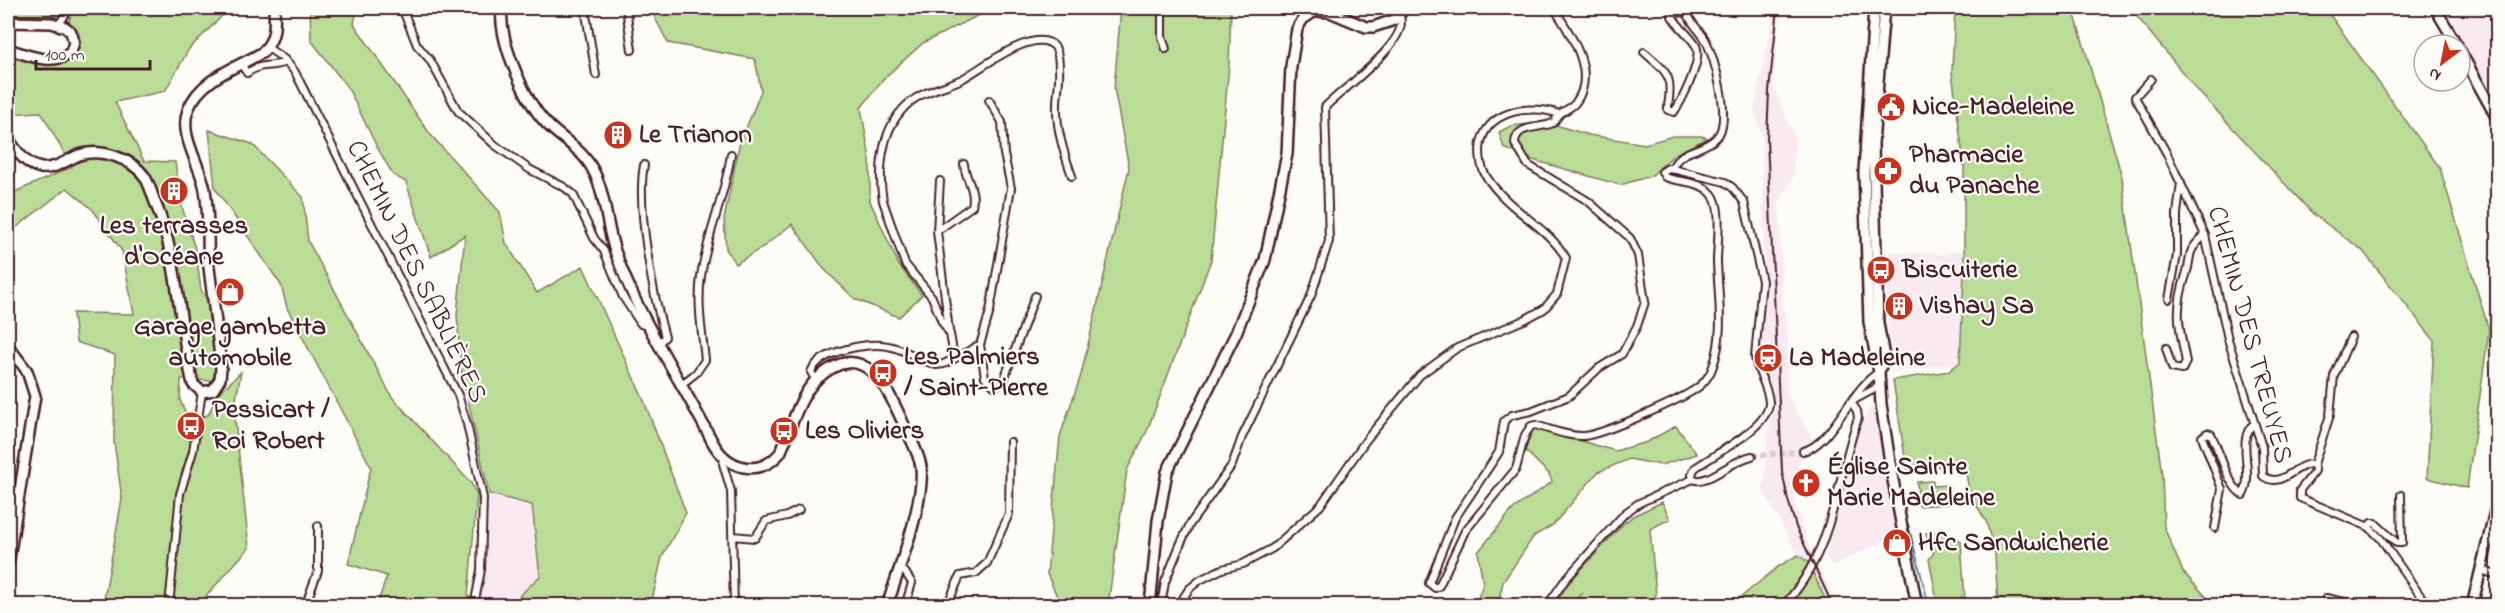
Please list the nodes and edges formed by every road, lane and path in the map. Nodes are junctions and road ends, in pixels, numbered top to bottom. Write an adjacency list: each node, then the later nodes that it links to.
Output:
1 (69, 8): 14 (street)
2 (274, 8): 16 (street)
3 (402, 8): 41 (street)
4 (502, 8): 41 (street)
5 (585, 8): 24 (street)
6 (626, 8): 19 (street)
7 (1162, 8): 18 (street)
8 (1554, 8): 27 (street)
9 (1874, 8): 49 (street)
10 (1884, 8): 49 (street)
11 (2435, 8): 15 (street)
12 (1402, 11): 82 (street); 83 (street)
13 (8, 22): 14 (street)
14 (59, 25): 17 (street)
15 (2450, 33)
16 (268, 48): 21 (street, CHEMIN DES SABLIÈRES); 22 (street)
17 (8, 49)
18 (1166, 49)
19 (632, 50)
20 (1644, 52): 33 (street)
21 (286, 62): 22 (street); 77 (street, CHEMIN DES SABLIÈRES)
22 (241, 64): 53 (street)
23 (2472, 73): 28 (street)
24 (596, 75)
25 (2151, 79): 36 (street, CHEMIN DES TREUYES)
26 (989, 100): 45 (street)
27 (1559, 114): 33 (street); 84 (street)
28 (2498, 120)
29 (8, 138): 53 (street)
30 (731, 154): 51 (street)
31 (964, 164): 37 (street)
32 (644, 165): 44 (street)
33 (1672, 168): 61 (street)
34 (1072, 176): 42 (street)
35 (940, 181): 37 (street)
36 (2181, 182): 38 (street, CHEMIN DES TREUYES); 40 (street)
37 (937, 231): 42 (street)
38 (2205, 235): 47 (street); 55 (street, CHEMIN DES TREUYES)
39 (1035, 296): 45 (street)
40 (2169, 299)
41 (650, 327): 44 (street)
42 (950, 334): 48 (street)
43 (2351, 337): 60 (street)
44 (659, 343): 51 (street)
45 (980, 345): 48 (street)
46 (8, 346): 69 (street)
47 (2166, 348)
48 (954, 357): 50 (street)
49 (1879, 372): 52 (street); 54 (street)
50 (816, 381): 59 (street); 70 (street)
51 (682, 384): 59 (street)
52 (1880, 386): 54 (street); 87 (street)
53 (202, 392): 75 (street)
54 (1851, 402): 57 (street); 86 (street)
55 (2254, 424): 60 (street, CHEMIN DES TREUYES); 67 (street)
56 (1010, 442): 81 (street)
57 (1803, 451)
58 (1752, 456): 61 (street)
59 (724, 459): 68 (street)
60 (2314, 464): 66 (street, CHEMIN DES TREUYES)
61 (1693, 479): 85 (street)
62 (2401, 495): 66 (street)
63 (2498, 499): 71 (street)
64 (799, 510): 68 (street)
65 (318, 526): 76 (street)
66 (2369, 527): 74 (street, CHEMIN DES TREUYES)
67 (2215, 528)
68 (733, 536): 78 (street)
69 (8, 564)
70 (898, 570): 79 (street); 80 (street)
71 (2482, 570): 72 (street); 91 (street)
72 (2498, 576)
73 (2326, 598): 88 (street)
74 (2422, 598): 89 (street); 90 (street)
75 (169, 606)
76 (305, 606)
77 (474, 606)
78 (734, 606)
79 (887, 606)
80 (905, 606)
81 (947, 606)
82 (1150, 606)
83 (1161, 606)
84 (1178, 606)
85 (1547, 606)
86 (1783, 606)
87 (1917, 606)
88 (2364, 606)
89 (2410, 606)
90 (2450, 606)
91 (2472, 606)

